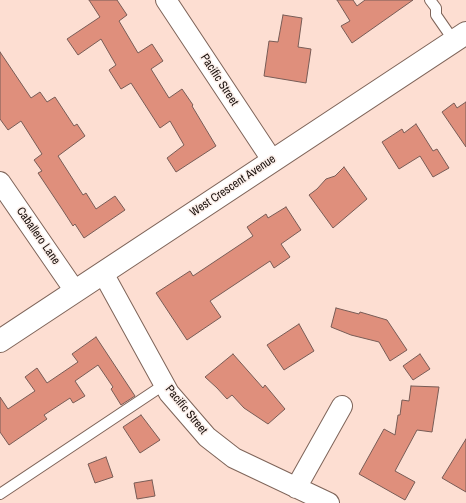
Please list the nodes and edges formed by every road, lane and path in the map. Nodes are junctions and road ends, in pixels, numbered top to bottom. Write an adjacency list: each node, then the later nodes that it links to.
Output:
1 (166, 0): 4 (street, Pacific Street)
2 (430, 0): 3 (lane)
3 (460, 37): 4 (street, West Crescent Avenue)
4 (272, 160): 6 (street, West Crescent Avenue)
5 (0, 182): 7 (street, Caballero Lane)
6 (103, 273): 7 (street, West Crescent Avenue); 9 (street, Pacific Street)
7 (75, 291): 8 (street, West Crescent Avenue)
8 (0, 341)
9 (165, 384): 11 (street, Pacific Street); 12 (lane)
10 (342, 406): 11 (street)
11 (296, 488): 13 (street, Pacific Street)
12 (0, 494)
13 (329, 503)

